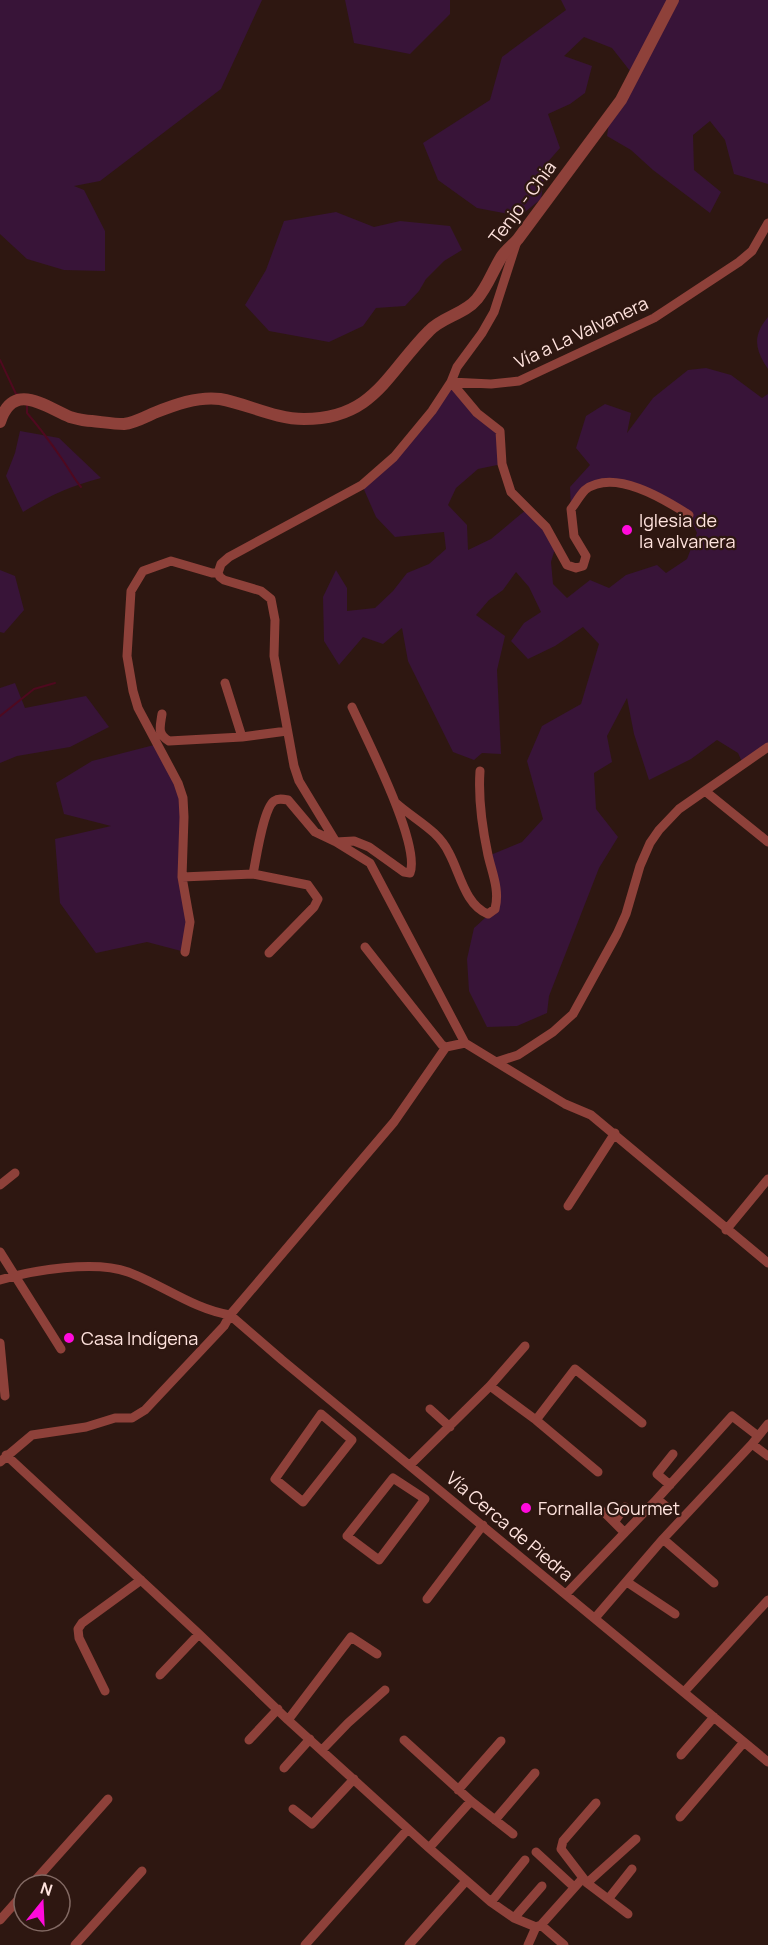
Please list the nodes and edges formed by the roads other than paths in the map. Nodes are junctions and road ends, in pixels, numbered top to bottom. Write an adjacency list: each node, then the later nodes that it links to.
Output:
1 (673, 0): 3 (street, Tenjo - Chia)
2 (768, 223): 4 (street, Vía a La Valvanera)
3 (518, 239): 4 (street); 5 (street, Tenjo - Chia)
4 (451, 382): 6 (street); 7 (street)
5 (0, 422)
6 (689, 515)
7 (218, 573): 11 (street); 20 (street)
8 (225, 683): 12 (street)
9 (352, 707): 16 (street)
10 (162, 714): 12 (street)
11 (287, 731): 12 (street); 17 (street)
12 (242, 737)
13 (768, 747): 15 (street)
14 (480, 771): 16 (street)
15 (705, 791): 18 (street); 26 (street)
16 (393, 801): 17 (street)
17 (336, 842): 19 (street); 24 (street)
18 (768, 842)
19 (253, 874): 20 (street); 23 (street)
20 (182, 877): 22 (street)
21 (365, 947): 25 (street)
22 (185, 951)
23 (269, 953)
24 (465, 1043): 25 (street); 27 (street)
25 (446, 1047): 39 (street)
26 (518, 1055): 27 (street); 28 (street)
27 (496, 1062): 28 (street)
28 (511, 1071): 29 (street)
29 (615, 1133): 33 (street); 34 (street)
30 (15, 1173): 32 (street)
31 (768, 1179): 34 (street)
32 (0, 1185)
33 (568, 1206)
34 (726, 1230): 36 (street)
35 (0, 1252): 37 (street)
36 (768, 1263)
37 (16, 1275): 38 (street); 39 (street); 42 (street)
38 (0, 1280)
39 (230, 1315): 46 (street, Vía Cerca de Piedra); 55 (street)
40 (0, 1343): 44 (street)
41 (525, 1346): 43 (street)
42 (61, 1349)
43 (490, 1386): 47 (street); 51 (street)
44 (5, 1396)
45 (430, 1409): 51 (street)
46 (347, 1412): 50 (street); 56 (street, Vía Cerca de Piedra)
47 (536, 1420): 48 (street); 57 (street)
48 (642, 1423)
49 (768, 1424): 52 (street)
50 (337, 1427): 50 (street)
51 (450, 1427): 56 (street)
52 (755, 1440): 54 (street); 59 (street); 68 (street)
53 (673, 1454): 59 (street)
54 (768, 1456)
55 (3, 1459): 69 (street)
56 (410, 1465): 58 (street, Vía Cerca de Piedra)
57 (598, 1472)
58 (428, 1479): 60 (street); 66 (street, Vía Cerca de Piedra)
59 (670, 1485): 61 (street)
60 (417, 1493): 60 (street)
61 (657, 1499): 63 (street); 67 (street)
62 (625, 1508): 65 (street)
63 (669, 1509)
64 (604, 1512): 65 (street)
65 (615, 1521): 67 (street)
66 (483, 1525): 72 (street, Vía Cerca de Piedra); 73 (street)
67 (624, 1532): 72 (street)
68 (663, 1539): 70 (street); 71 (street)
69 (141, 1580): 77 (street); 81 (street)
70 (627, 1582): 75 (street); 76 (street)
71 (714, 1584)
72 (566, 1594): 76 (street, Vía Cerca de Piedra)
73 (427, 1599)
74 (768, 1600): 82 (street)
75 (675, 1614)
76 (595, 1618): 82 (street, Vía Cerca de Piedra)
77 (199, 1634): 79 (street); 83 (street)
78 (377, 1654): 85 (street)
79 (160, 1675)
80 (385, 1690): 91 (street)
81 (105, 1691)
82 (684, 1692): 84 (street, Vía Cerca de Piedra)
83 (278, 1709): 85 (street); 87 (street)
84 (714, 1717): 90 (street, Vía Cerca de Piedra); 92 (street)
85 (288, 1720): 86 (street)
86 (310, 1739): 91 (street); 94 (street)
87 (249, 1740)
88 (404, 1740): 97 (street)
89 (501, 1741): 97 (street)
90 (744, 1742): 93 (street, Vía Cerca de Piedra); 102 (street)
91 (322, 1750): 96 (street)
92 (681, 1755)
93 (768, 1762)
94 (284, 1768)
95 (535, 1773): 103 (street)
96 (354, 1779): 101 (street); 104 (street)
97 (458, 1790): 99 (street)
98 (108, 1799): 112 (street)
99 (471, 1801): 103 (street); 107 (street)
100 (596, 1803): 113 (street)
101 (293, 1809)
102 (680, 1817)
103 (495, 1820): 105 (street)
104 (408, 1829): 107 (street); 125 (street)
105 (513, 1834)
106 (636, 1839): 113 (street)
107 (429, 1848): 114 (street)
108 (536, 1852): 116 (street)
109 (525, 1860): 118 (street)
110 (632, 1869): 117 (street)
111 (141, 1871): 124 (street)
112 (42, 1873)
113 (585, 1880): 116 (street); 117 (street)
114 (466, 1881): 118 (street); 126 (street)
115 (542, 1886): 121 (street)
116 (574, 1887): 123 (street)
117 (609, 1898): 120 (street)
118 (491, 1902): 121 (street)
119 (12, 1906): 122 (street)
120 (628, 1914)
121 (514, 1918): 123 (street)
122 (0, 1920)
123 (538, 1926): 127 (street); 128 (street)
124 (75, 1945)
125 (305, 1945)
126 (409, 1945)
127 (528, 1945)
128 (564, 1945)

